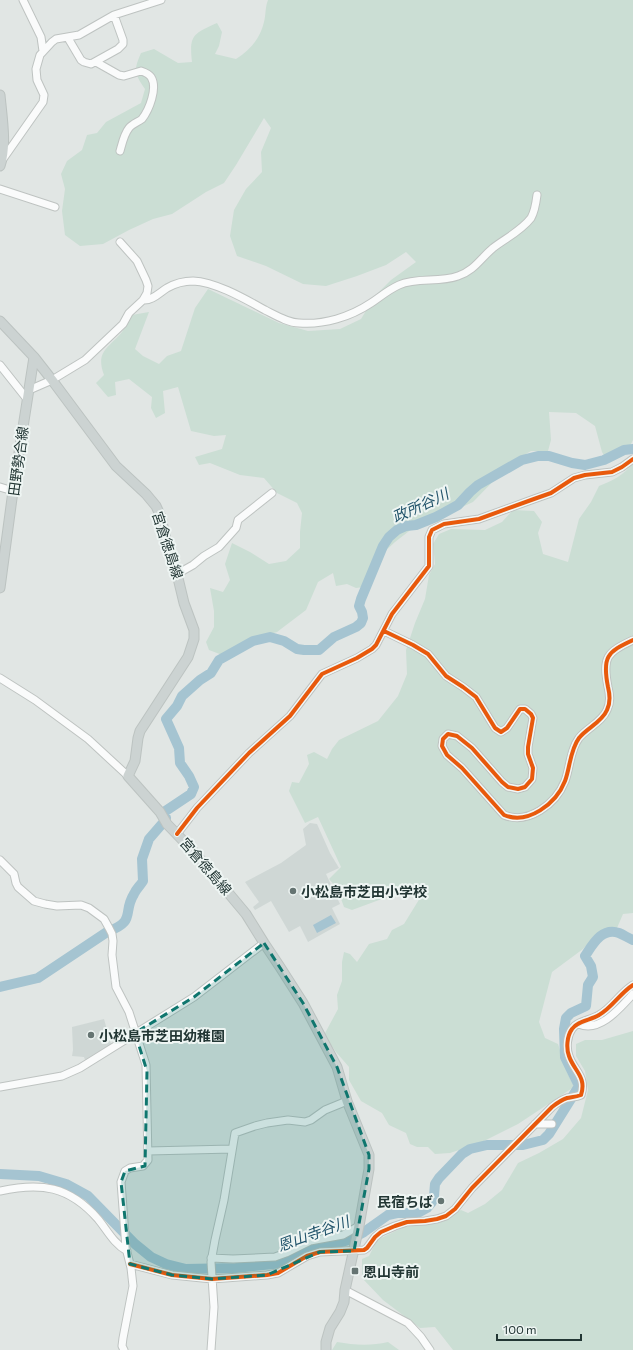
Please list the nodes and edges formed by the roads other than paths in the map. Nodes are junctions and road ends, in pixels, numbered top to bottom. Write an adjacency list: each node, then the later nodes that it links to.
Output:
1 (22, 0): 6 (street)
2 (161, 0): 3 (street)
3 (136, 4): 4 (street)
4 (114, 15): 5 (street); 7 (street)
5 (68, 38): 6 (street); 7 (street)
6 (43, 51): 10 (street)
7 (96, 62): 9 (street)
8 (0, 96): 10 (main road)
9 (120, 151)
10 (1, 162)
11 (0, 189): 13 (street)
12 (537, 195): 15 (street)
13 (55, 207)
14 (120, 242): 15 (street)
15 (143, 300): 19 (street)
16 (0, 321): 17 (main road, 宮倉徳島線)
17 (34, 357): 19 (main road, 宮倉徳島線); 20 (main road, 田野勢合線)
18 (0, 365): 20 (street)
19 (52, 380): 20 (street); 26 (main road, 宮倉徳島線)
20 (28, 395): 23 (main road, 田野勢合線)
21 (633, 458): 28 (street)
22 (0, 487): 23 (street)
23 (13, 492): 25 (main road, 田野勢合線)
24 (272, 493): 26 (street)
25 (2, 562): 27 (main road, 田野勢合線)
26 (178, 574): 31 (main road, 宮倉徳島線)
27 (0, 588)
28 (384, 631): 29 (street); 32 (street)
29 (633, 640)
30 (0, 678): 31 (street)
31 (128, 776): 32 (main road, 宮倉徳島線)
32 (177, 834): 34 (main road, 宮倉徳島線)
33 (0, 860): 38 (street)
34 (264, 943): 38 (street); 40 (main road, 宮倉徳島線)
35 (633, 985): 37 (street)
36 (633, 994): 37 (street)
37 (579, 1024): 41 (street)
38 (135, 1033): 39 (street); 44 (street)
39 (0, 1087)
40 (347, 1101): 43 (street); 46 (main road, 宮倉徳島線)
41 (535, 1124): 42 (street); 47 (street)
42 (552, 1124)
43 (232, 1149): 44 (street); 49 (street)
44 (148, 1151): 48 (street)
45 (0, 1191): 48 (street)
46 (359, 1228): 47 (main road, 宮倉徳島線); 49 (street)
47 (354, 1247): 51 (street); 52 (main road, 宮倉徳島線)
48 (126, 1250): 50 (street)
49 (211, 1260): 51 (street)
50 (130, 1264): 51 (street); 53 (street)
51 (211, 1277): 54 (street)
52 (345, 1290): 55 (main road, 宮倉徳島線); 56 (street)
53 (124, 1350)
54 (211, 1350)
55 (326, 1350)
56 (430, 1350)

